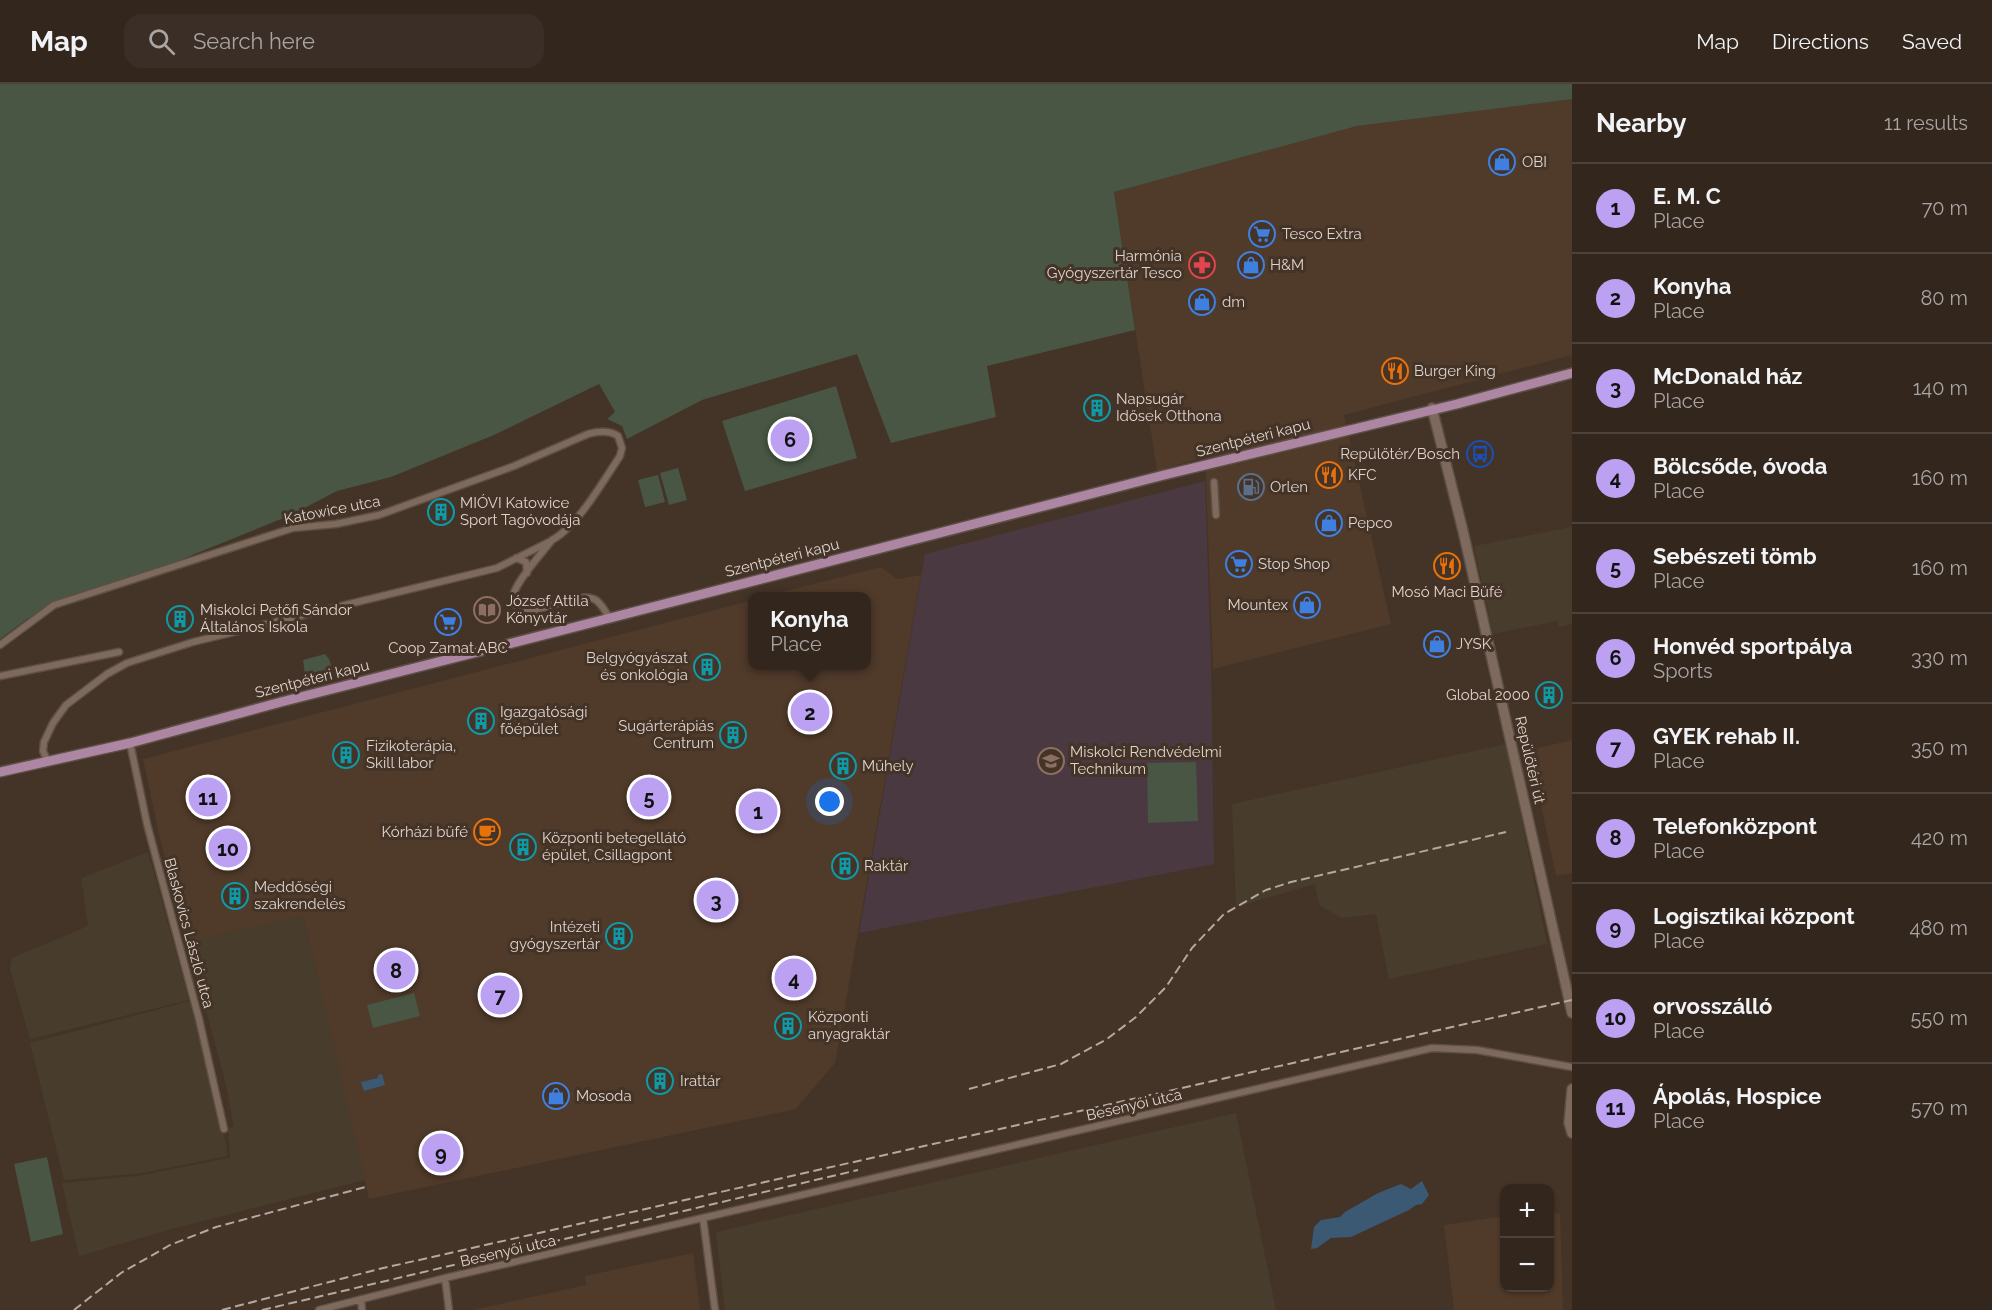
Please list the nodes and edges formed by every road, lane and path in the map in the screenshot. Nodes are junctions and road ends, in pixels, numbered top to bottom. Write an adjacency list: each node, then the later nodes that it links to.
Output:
1 (1572, 373): 2 (main road, Szentpéteri kapu)
2 (1432, 408): 8 (main road, Szentpéteri kapu); 15 (street, Repülőtéri út)
3 (1214, 482): 4 (street)
4 (1216, 515)
5 (552, 540): 6 (street, Katowice utca); 7 (street, Katowice utca); 9 (street, Katowice utca)
6 (516, 558): 7 (street); 13 (street, Katowice utca)
7 (526, 574): 8 (street, Katowice utca)
8 (610, 618): 12 (main road, Szentpéteri kapu)
9 (0, 645)
10 (119, 652): 11 (street)
11 (0, 676)
12 (130, 743): 13 (main road, Szentpéteri kapu); 18 (street, Blaskovics László utca)
13 (48, 762): 14 (main road, Szentpéteri kapu)
14 (0, 772)
15 (1572, 1013)
16 (1572, 1067): 20 (street, Besenyői utca)
17 (1572, 1089): 19 (street)
18 (224, 1130)
19 (1571, 1130)
20 (703, 1218): 21 (street, Besenyői utca); 28 (street)
21 (445, 1278): 22 (street, Besenyői utca); 27 (street)
22 (361, 1299): 23 (street, Besenyői utca); 26 (street)
23 (331, 1307): 24 (street, Besenyői utca); 25 (street)
24 (319, 1310)
25 (344, 1310)
26 (362, 1310)
27 (449, 1310)
28 (714, 1310)

